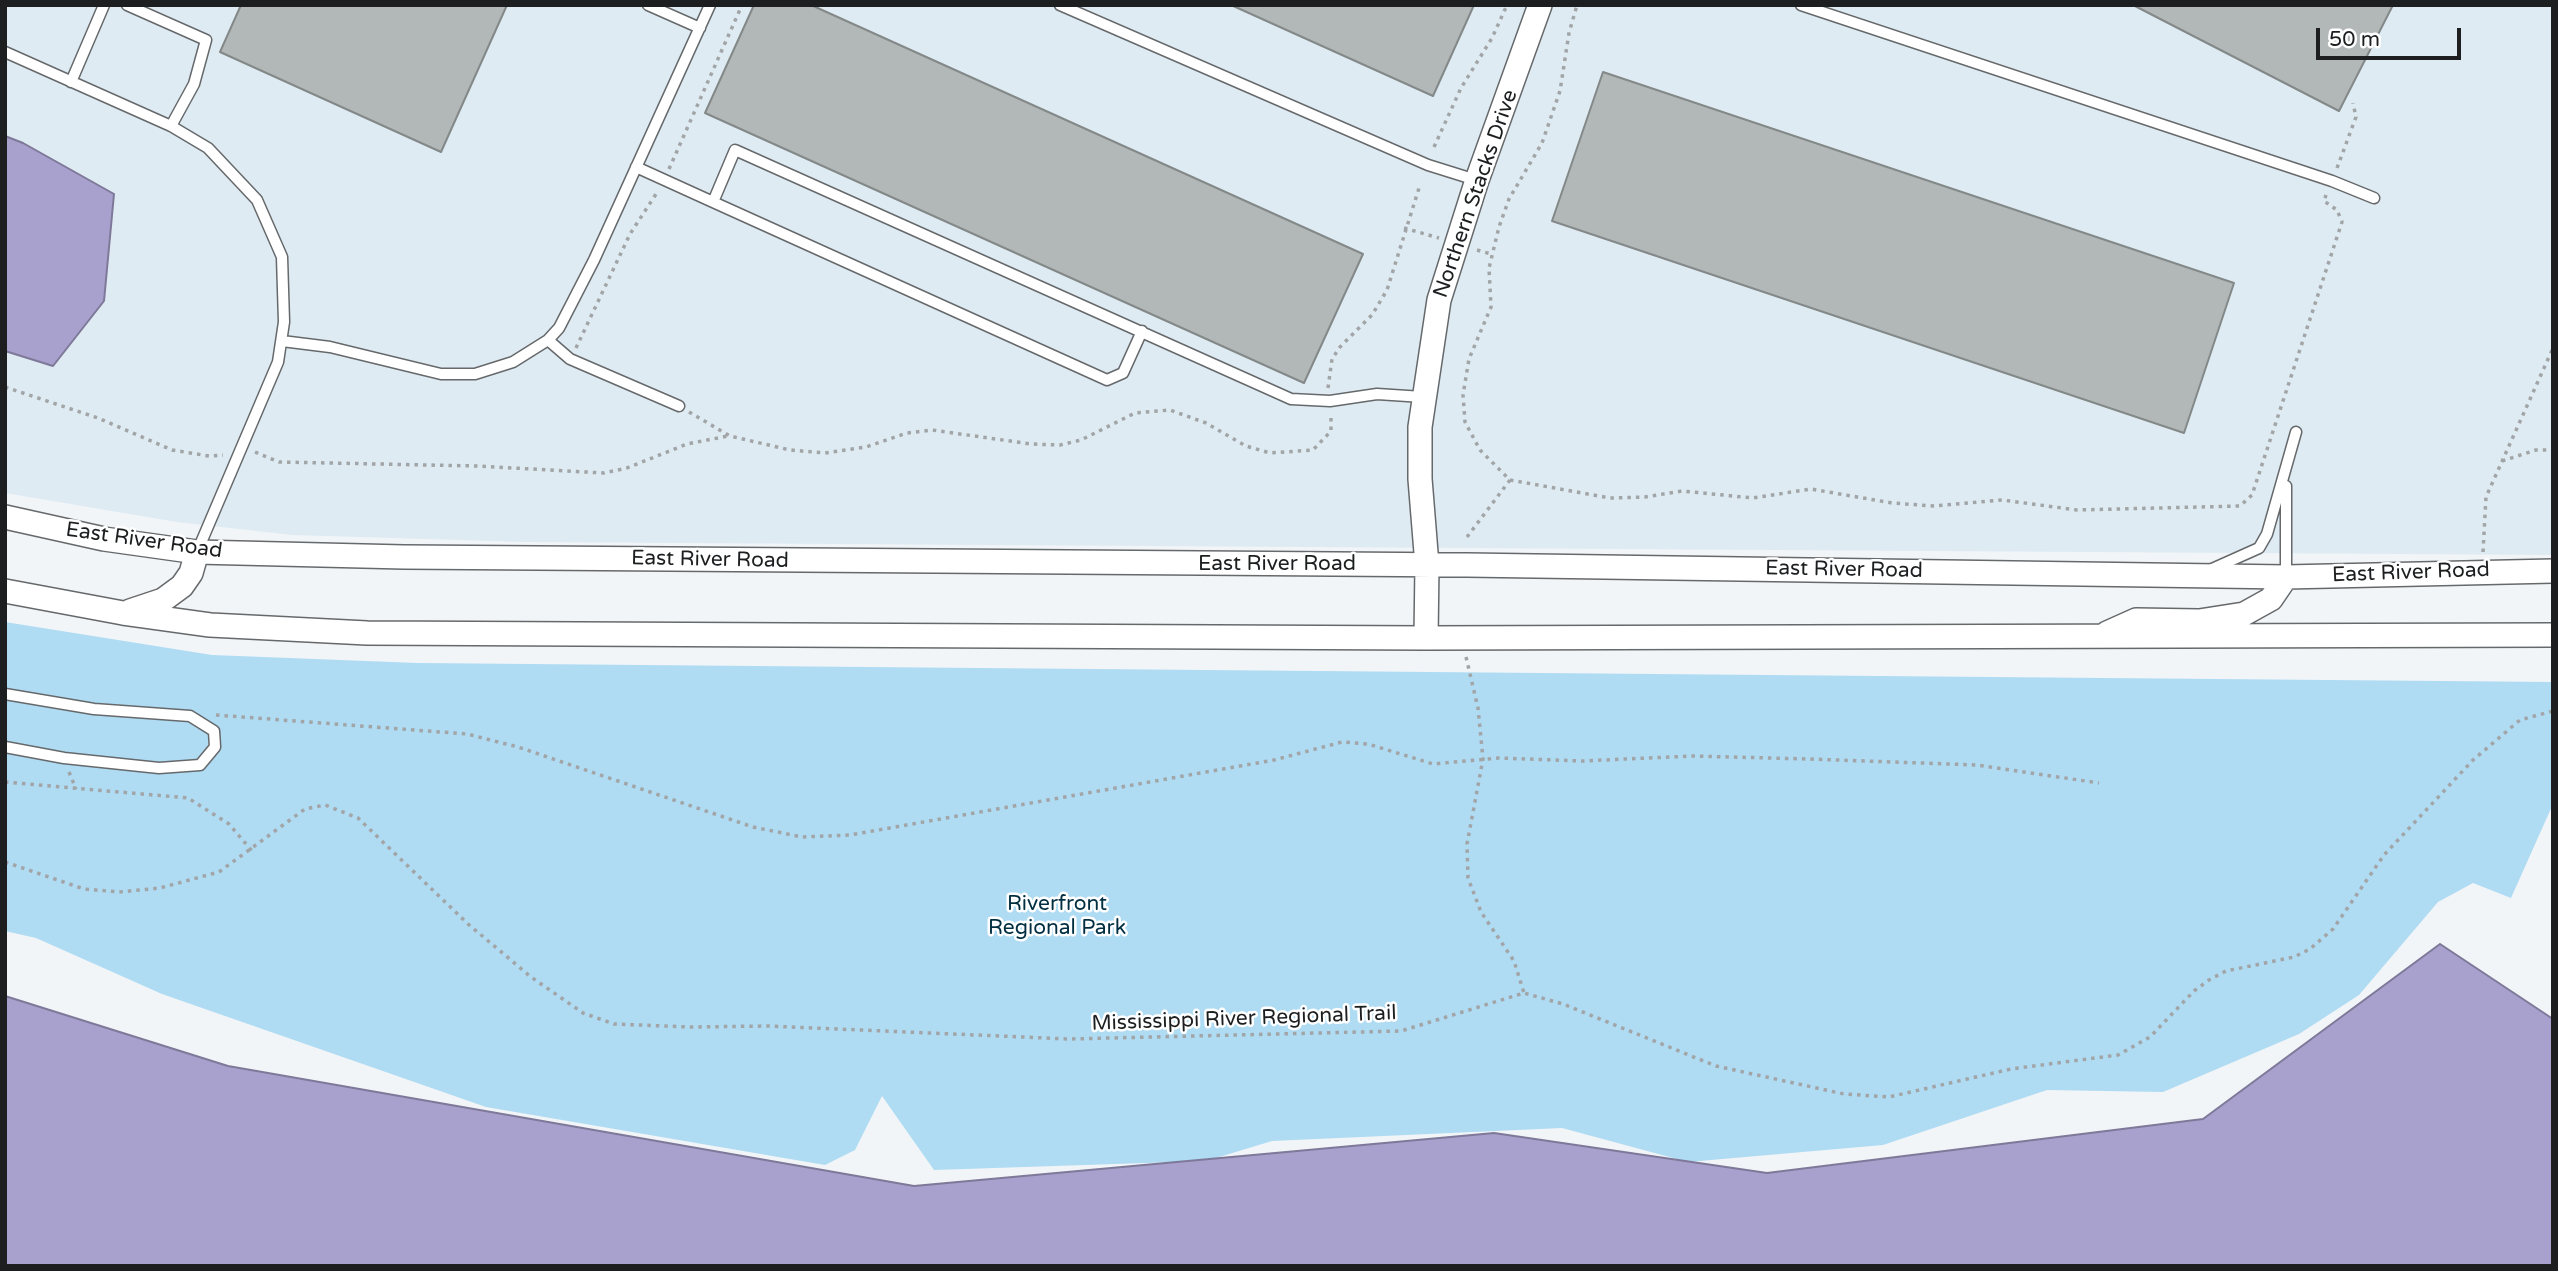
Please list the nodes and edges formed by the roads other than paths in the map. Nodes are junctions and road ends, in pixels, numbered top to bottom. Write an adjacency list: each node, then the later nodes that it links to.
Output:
1 (104, 5): 10 (lane)
2 (127, 5): 11 (lane)
3 (648, 5): 8 (lane)
4 (710, 5): 8 (lane)
5 (1060, 5): 13 (lane)
6 (1540, 5): 13 (street, Northern Stacks Drive)
7 (1801, 5): 14 (lane)
8 (700, 28): 12 (lane)
9 (5, 52): 10 (lane)
10 (72, 82): 11 (lane)
11 (171, 126): 18 (lane)
12 (636, 167): 15 (lane); 17 (lane)
13 (1477, 180): 19 (street, Northern Stacks Drive)
14 (2374, 198)
15 (713, 202): 16 (lane); 16 (lane)
16 (1142, 331): 19 (lane)
17 (548, 340): 18 (lane); 20 (lane)
18 (282, 341): 22 (lane)
19 (1423, 397): 23 (street, Northern Stacks Drive)
20 (679, 406)
21 (5, 517): 22 (street, East River Road)
22 (197, 552): 23 (street, East River Road); 28 (street)
23 (1427, 565): 25 (street, East River Road); 31 (street, Northern Stacks Drive)
24 (2553, 571): 26 (street, East River Road)
25 (2202, 573): 26 (street, East River Road); 26 (lane)
26 (2286, 577): 30 (street)
27 (5, 590): 28 (street)
28 (123, 613): 31 (street)
29 (2553, 635): 30 (street)
30 (2097, 636): 31 (street)
31 (1426, 638)
32 (5, 694): 33 (lane)
33 (5, 747)

